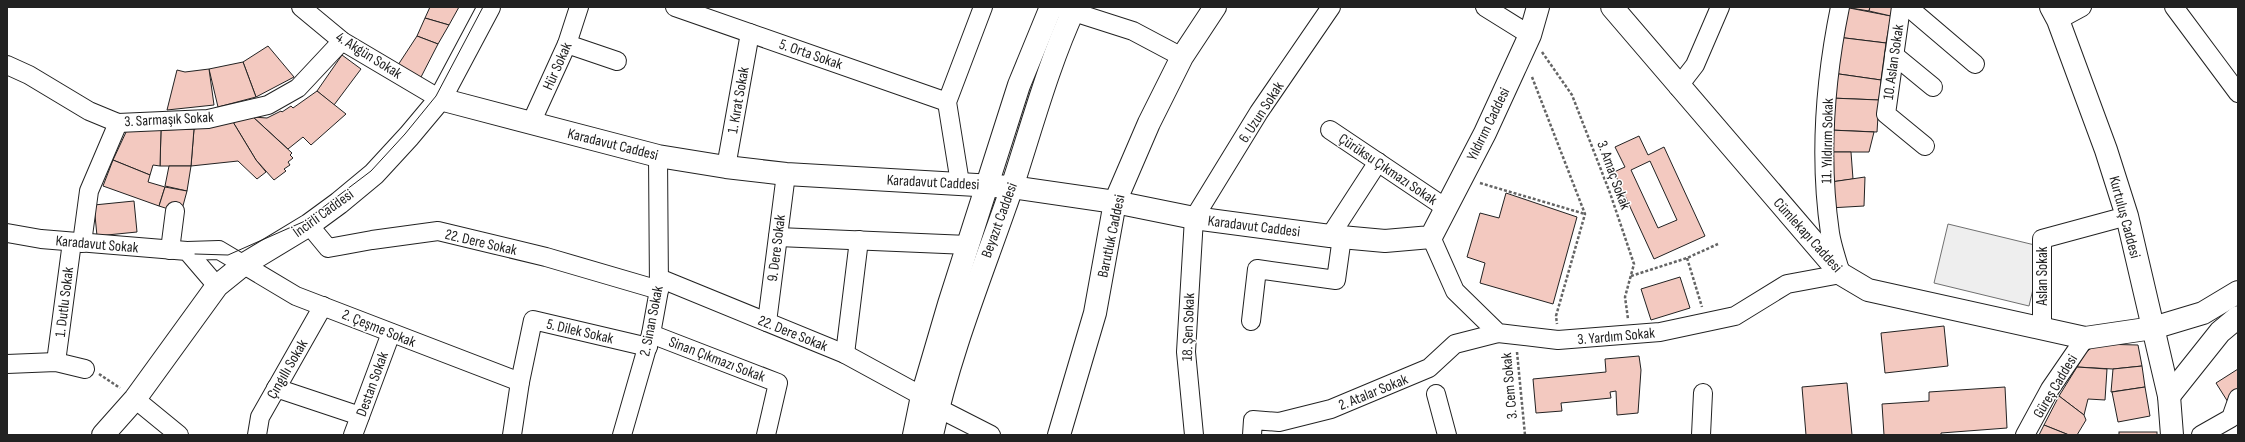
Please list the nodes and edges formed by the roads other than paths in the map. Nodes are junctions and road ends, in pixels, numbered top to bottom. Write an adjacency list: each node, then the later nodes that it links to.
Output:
1 (301, 7): 21 (street, 4. Akgün Sokak)
2 (489, 7): 32 (main road, İncirli Caddesi)
3 (579, 7): 22 (street, Hür Sokak)
4 (675, 7): 20 (street, 5. Orta Sokak)
5 (983, 7): 33 (street)
6 (1052, 7): 43 (main road, Beyazıt Caddesi)
7 (1215, 7): 25 (main road, Barutluk Caddesi)
8 (1331, 7): 49 (street, 6. Uzun Sokak)
9 (1485, 7): 23 (street)
10 (1538, 7): 23 (main road, Yıldırım Caddesi)
11 (1612, 7): 29 (main road, Cümlekapı Caddesi)
12 (1720, 7): 29 (street)
13 (1840, 7): 60 (street, 11. Yıldırım Sokak)
14 (1901, 7): 24 (street, 10. Aslan Sokak)
15 (1908, 7): 27 (street)
16 (2082, 7): 19 (street)
17 (2174, 7): 31 (street)
18 (1069, 9): 25 (street); 44 (main road, Beyazıt Caddesi)
19 (2055, 14): 48 (main road, Kurtuluş Caddesi)
20 (750, 33): 33 (street, 5. Orta Sokak); 40 (street, 1. Kırat Sokak)
21 (342, 41): 32 (street, 4. Akgün Sokak); 34 (street, 3. Sarmaşık Sokak)
22 (567, 44): 26 (street); 35 (street, Hür Sokak)
23 (1526, 44): 46 (main road, Yıldırım Caddesi)
24 (1894, 55): 30 (street); 37 (street, 10. Aslan Sokak)
25 (1182, 57): 45 (main road, Barutluk Caddesi)
26 (617, 60)
27 (1975, 64)
28 (7, 65): 34 (street, 3. Sarmaşık Sokak)
29 (1678, 87): 60 (main road, Cümlekapı Caddesi)
30 (1933, 87)
31 (2238, 93)
32 (440, 99): 35 (main road, Karadavut Caddesi); 50 (main road, İncirli Caddesi)
33 (948, 102): 42 (street)
34 (118, 123): 56 (street, 1. Dutlu Sokak)
35 (531, 123): 38 (main road, Karadavut Caddesi)
36 (1330, 130): 39 (street, Çürüksu Çıkmazı Sokak)
37 (1925, 146)
38 (658, 156): 40 (main road, Karadavut Caddesi); 61 (street, 2. Sinan Sokak)
39 (1378, 162): 46 (street, Çürüksu Çıkmazı Sokak); 52 (street)
40 (726, 167): 41 (main road, Karadavut Caddesi)
41 (786, 174): 42 (main road, Karadavut Caddesi); 53 (street, 9. Dere Sokak)
42 (960, 183): 43 (main road, Karadavut Caddesi)
43 (988, 185): 44 (main road, Karadavut Caddesi); 57 (main road, Beyazıt Caddesi)
44 (1011, 187): 45 (main road, Karadavut Caddesi); 85 (main road, Beyazıt Caddesi)
45 (1115, 202): 49 (main road, Karadavut Caddesi); 98 (main road, Barutluk Caddesi)
46 (1446, 208): 54 (main road, Yıldırım Caddesi)
47 (175, 211): 58 (street)
48 (2127, 216): 68 (street, Aslan Sokak); 69 (main road, Kurtuluş Caddesi)
49 (1194, 218): 52 (main road, Karadavut Caddesi); 99 (street, 18. Şen Sokak)
50 (309, 225): 59 (main road, İncirli Caddesi); 61 (street, 22. Dere Sokak)
51 (7, 233): 56 (street, Karadavut Sokak)
52 (1336, 236): 54 (main road, Karadavut Caddesi); 66 (street)
53 (778, 237): 55 (street); 67 (street, 9. Dere Sokak)
54 (1431, 237): 71 (street)
55 (859, 240): 57 (street); 74 (street)
56 (77, 242): 58 (street, Karadavut Sokak); 75 (street, 1. Dutlu Sokak)
57 (968, 245): 85 (main road, Beyazıt Caddesi)
58 (178, 251): 59 (street, Karadavut Sokak); 62 (street)
59 (243, 265): 62 (main road, İncirli Caddesi); 64 (street, 2. Çeşme Sokak)
60 (1840, 274): 68 (main road, Cümlekapı Caddesi); 71 (street, 3. Yardım Sokak)
61 (659, 284): 67 (street, 22. Dere Sokak); 73 (street, 2. Sinan Sokak)
62 (216, 286): 84 (main road, İncirli Caddesi)
63 (2238, 292): 69 (main road, Cümlekapı Caddesi)
64 (323, 306): 70 (street, 2. Çeşme Sokak); 79 (street, Çıngıllı Sokak)
65 (2238, 317): 82 (main road)
66 (1251, 321)
67 (767, 322): 74 (street, 22. Dere Sokak)
68 (2042, 328): 72 (main road, Cümlekapı Caddesi)
69 (2153, 328): 72 (main road, Cümlekapı Caddesi); 82 (main road, Kurtuluş Caddesi)
70 (391, 333): 78 (street, 2. Çeşme Sokak); 86 (street, Destan Sokak)
71 (1498, 333): 100 (street, 2. Atalar Sokak)
72 (2085, 338): 103 (street, Güreş Caddesi)
73 (649, 340): 78 (street, 5. Dilek Sokak); 93 (street, 2. Sinan Sokak); 94 (street, Sinan Çıkmazı Sokak)
74 (845, 354): 85 (street, 22. Dere Sokak)
75 (56, 362): 76 (street); 77 (street)
76 (8, 367)
77 (85, 369)
78 (520, 382): 92 (street, 5. Dilek Sokak)
79 (276, 388): 86 (street); 90 (street, Çıngıllı Sokak)
80 (1703, 393): 102 (street)
81 (1436, 394): 101 (street)
82 (2169, 396): 104 (main road, Kurtuluş Caddesi)
83 (2238, 398): 105 (street)
84 (135, 399): 87 (main road); 88 (main road); 89 (street)
85 (930, 402): 95 (main road, Beyazıt Caddesi); 96 (main road, Beyazıt Caddesi); 97 (street, 22. Dere Sokak)
86 (360, 416): 91 (street, Destan Sokak)
87 (103, 435)
88 (116, 435)
89 (179, 435)
90 (257, 435)
91 (353, 435)
92 (512, 435)
93 (622, 435)
94 (766, 435)
95 (914, 435)
96 (932, 435)
97 (991, 435)
98 (1059, 435)
99 (1194, 435)
100 (1252, 435)
101 (1447, 435)
102 (1701, 435)
103 (2025, 435)
104 (2172, 435)
105 (2200, 435)

